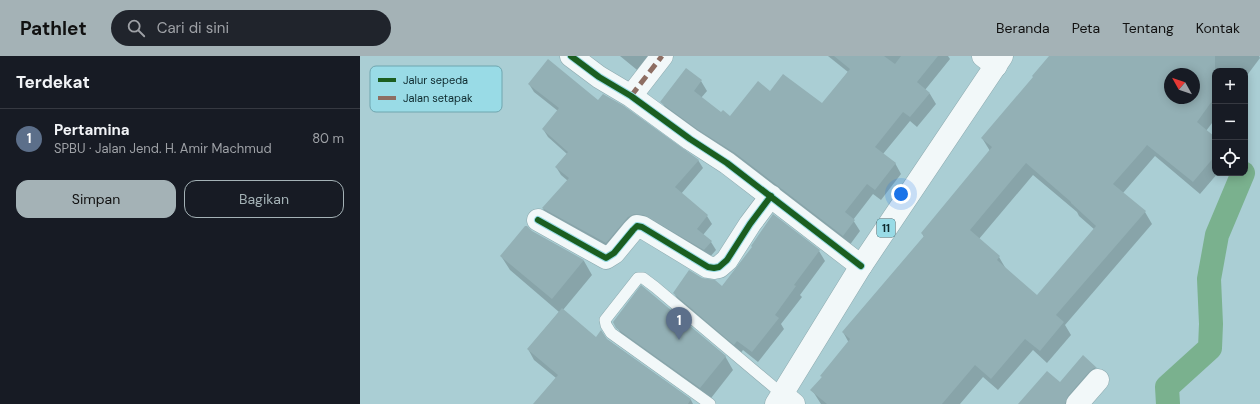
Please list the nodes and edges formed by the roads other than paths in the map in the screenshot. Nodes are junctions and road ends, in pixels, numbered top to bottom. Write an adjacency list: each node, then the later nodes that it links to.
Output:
1 (571, 56): 4 (main road)
2 (662, 56): 4 (main road)
3 (994, 59): 7 (main road, 11)
4 (631, 96): 5 (main road)
5 (771, 196): 6 (main road); 7 (main road)
6 (538, 220)
7 (861, 266): 9 (main road, 11)
8 (1098, 380): 11 (main road)
9 (784, 401): 10 (lane)
10 (710, 404)
11 (1077, 404)

